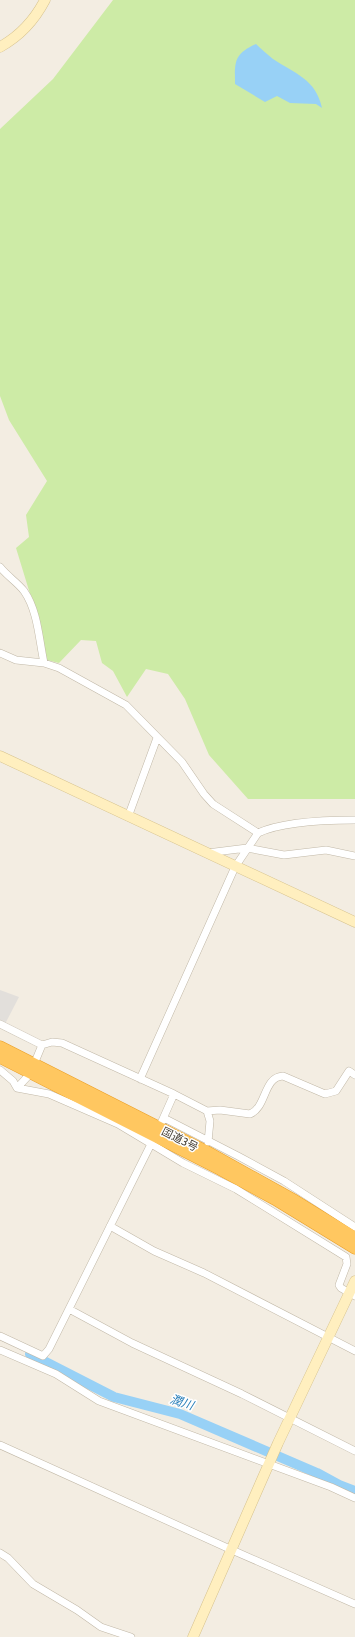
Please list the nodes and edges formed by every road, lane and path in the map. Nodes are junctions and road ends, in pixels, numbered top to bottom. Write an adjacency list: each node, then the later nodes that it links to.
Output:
1 (45, 0): 2 (street)
2 (0, 47)
3 (0, 567): 5 (street)
4 (0, 653): 5 (street)
5 (44, 663): 6 (street)
6 (157, 738): 8 (street); 10 (street)
7 (0, 756): 8 (street)
8 (128, 816): 12 (street)
9 (355, 820): 10 (street)
10 (258, 833): 11 (street)
11 (246, 848): 12 (street); 13 (street); 14 (street)
12 (206, 853): 14 (street)
13 (355, 856)
14 (236, 867): 15 (street); 23 (street)
15 (355, 922)
16 (0, 1024): 17 (street)
17 (42, 1045): 20 (street); 23 (street)
18 (0, 1047): 20 (highway, 国道3号)
19 (0, 1057): 20 (highway, 国道3号)
20 (32, 1069): 24 (street); 27 (highway, 国道3号)
21 (0, 1070): 24 (street)
22 (355, 1075): 26 (street)
23 (140, 1079): 25 (street)
24 (17, 1088): 27 (street)
25 (174, 1094): 26 (street); 27 (street)
26 (208, 1111): 28 (street)
27 (157, 1132): 28 (street); 29 (street); 31 (highway, 国道3号); 32 (highway, 国道3号); 34 (street)
28 (208, 1142): 30 (street)
29 (110, 1226): 35 (street); 37 (street)
30 (355, 1227)
31 (355, 1238)
32 (355, 1248)
33 (355, 1281): 34 (street)
34 (352, 1294): 37 (street)
35 (69, 1309): 36 (street); 40 (street)
36 (0, 1336)
37 (328, 1337): 39 (street); 40 (street)
38 (0, 1350): 43 (street)
39 (355, 1350)
40 (289, 1419): 42 (street); 43 (street)
41 (0, 1445): 45 (street)
42 (355, 1451)
43 (269, 1463): 44 (street); 45 (street)
44 (355, 1498)
45 (232, 1550): 47 (street); 49 (street)
46 (0, 1553): 48 (street)
47 (355, 1604)
48 (131, 1637)
49 (193, 1637)

